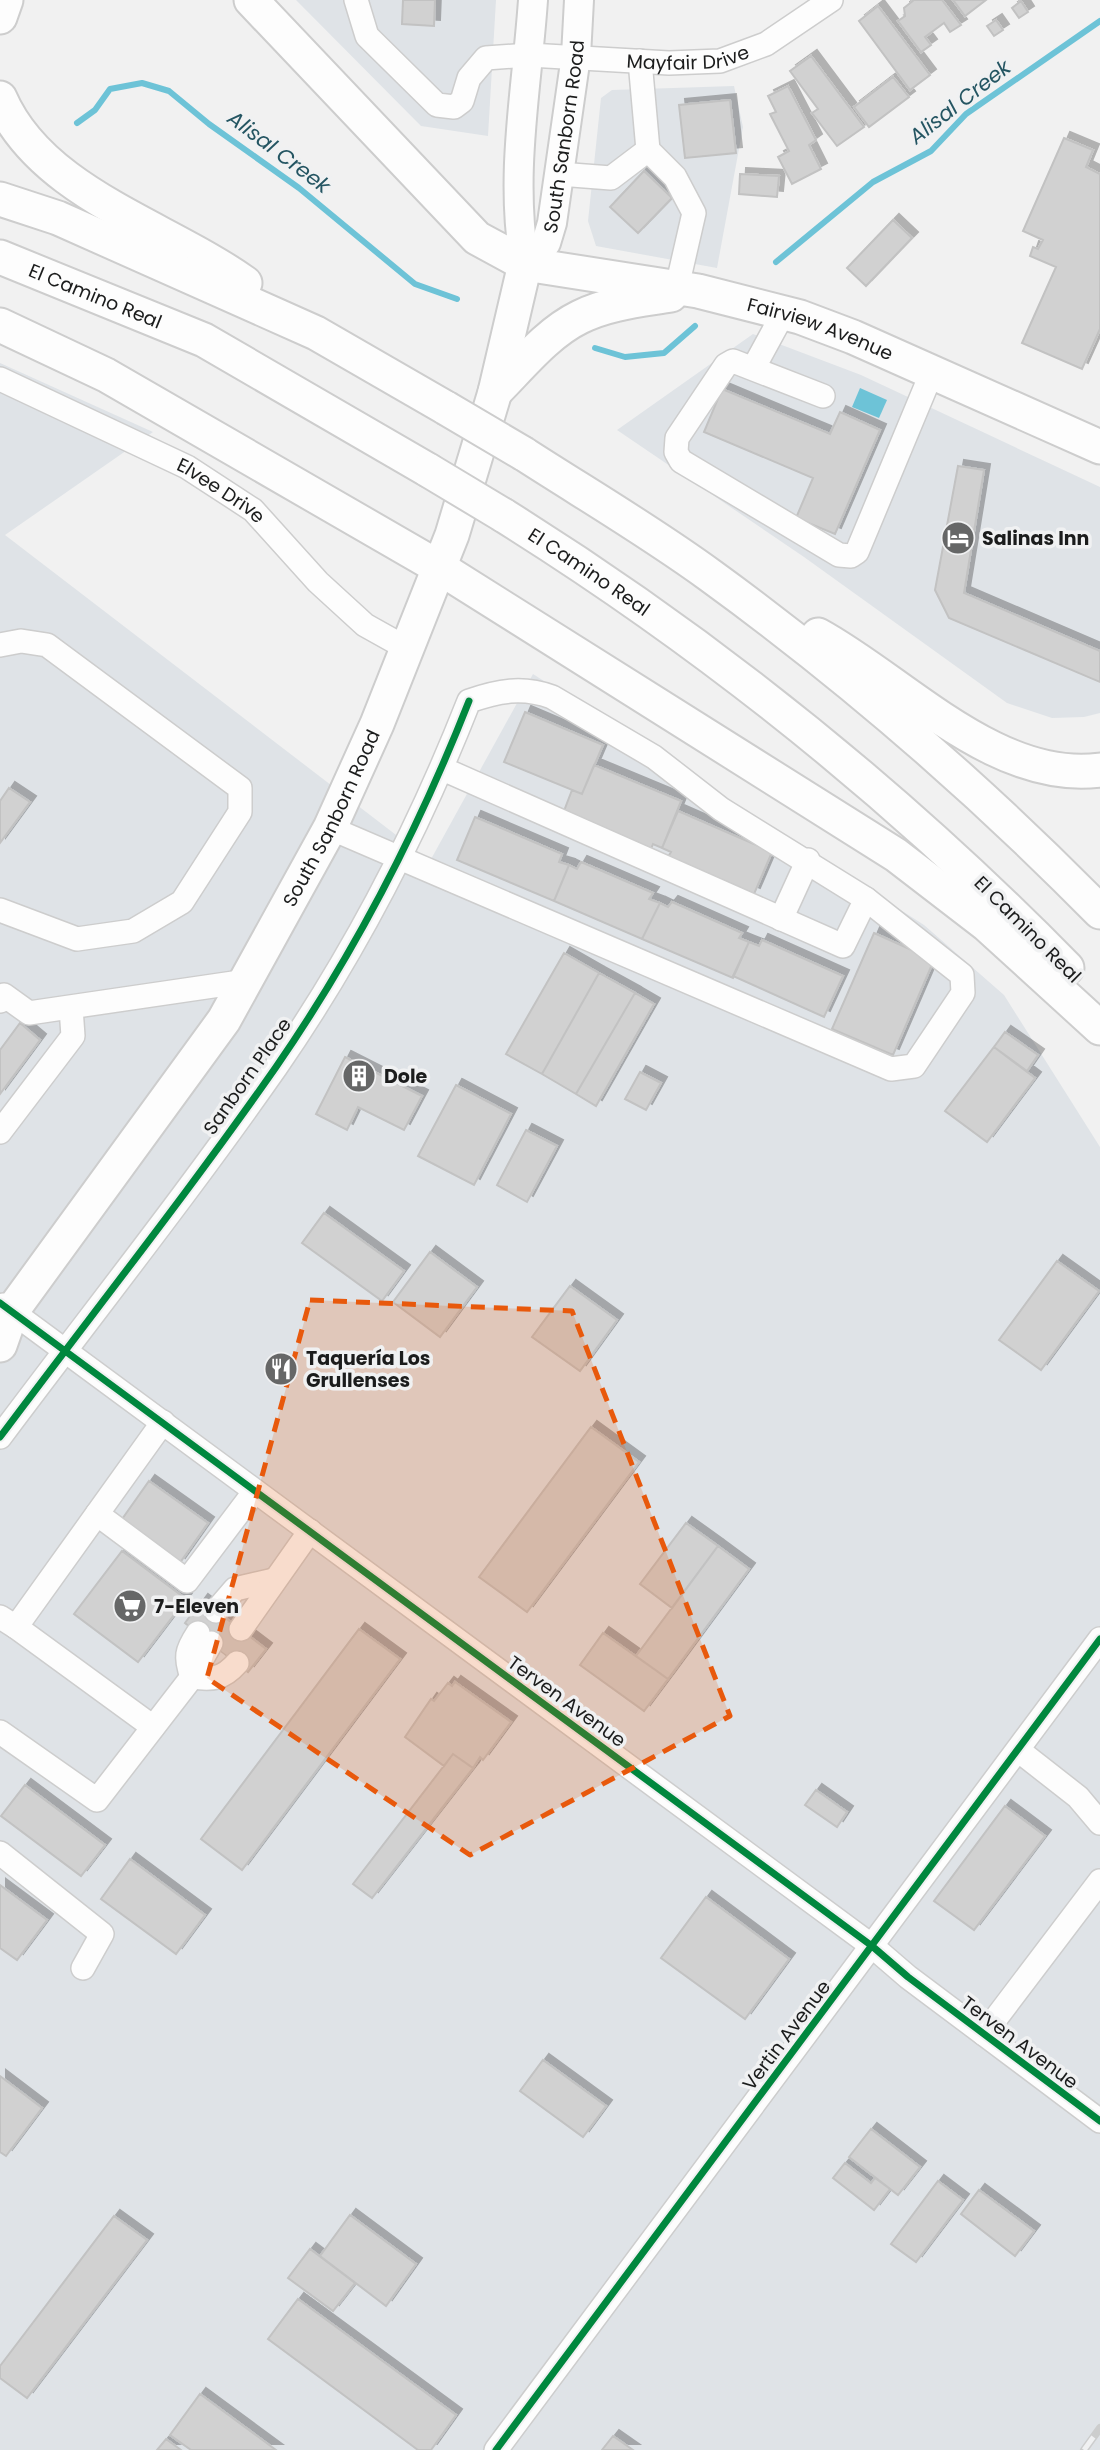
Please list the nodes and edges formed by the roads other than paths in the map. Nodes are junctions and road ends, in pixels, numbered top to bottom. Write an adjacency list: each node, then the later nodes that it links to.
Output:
1 (6, 0): 7 (highway)
2 (251, 0): 16 (highway, Fairview Avenue)
3 (356, 0): 8 (street, Mayfair Drive)
4 (533, 0): 8 (main road, South Sanborn Road)
5 (579, 0): 9 (main road, South Sanborn Road)
6 (831, 0): 10 (street, Mayfair Drive)
7 (0, 17)
8 (529, 55): 9 (street, Mayfair Drive); 16 (main road, South Sanborn Road)
9 (576, 56): 10 (street, Mayfair Drive); 13 (main road, South Sanborn Road)
10 (640, 61): 12 (street)
11 (0, 97): 20 (highway)
12 (648, 150): 13 (street); 17 (street)
13 (559, 174): 16 (main road, South Sanborn Road)
14 (0, 199): 20 (highway)
15 (0, 257): 42 (highway, El Camino Real, bridge)
16 (525, 264): 17 (highway, Fairview Avenue); 24 (highway, South Sanborn Road)
17 (688, 289): 18 (highway, Fairview Avenue); 24 (highway)
18 (785, 312): 21 (street); 22 (highway, Fairview Avenue)
19 (0, 325): 27 (highway)
20 (316, 333): 28 (highway, bridge)
21 (754, 367): 22 (street); 25 (street)
22 (932, 372): 26 (highway, Fairview Avenue)
23 (0, 379): 30 (street, Elvee Drive)
24 (495, 392): 27 (highway, South Sanborn Road)
25 (823, 396)
26 (1100, 447)
27 (440, 568): 30 (highway, South Sanborn Road); 44 (highway)
28 (709, 575): 32 (highway); 38 (highway)
29 (0, 645): 37 (street)
30 (408, 649): 33 (highway, South Sanborn Road)
31 (443, 769): 34 (street, Sanborn Place); 35 (street, Sanborn Place); 39 (street)
32 (1100, 770)
33 (330, 828): 34 (street); 40 (highway, South Sanborn Road)
34 (398, 859): 36 (street); 48 (street, Sanborn Place)
35 (808, 860): 36 (street); 39 (street)
36 (866, 899): 39 (street)
37 (0, 910)
38 (1100, 912)
39 (781, 919)
40 (247, 981): 43 (street); 46 (highway, South Sanborn Road)
41 (0, 1001): 43 (street)
42 (1100, 1003)
43 (71, 1008): 45 (street)
44 (1100, 1028)
45 (0, 1132)
46 (4, 1310): 47 (highway, South Sanborn Road); 48 (street, Terven Avenue)
47 (0, 1345)
48 (65, 1350): 49 (street, Terven Avenue); 50 (street, Sanborn Place)
49 (163, 1422): 51 (street, Terven Avenue); 52 (street)
50 (0, 1437)
51 (256, 1491): 52 (street); 53 (street, Terven Avenue)
52 (97, 1514): 55 (street)
53 (310, 1531): 54 (street); 64 (street, Terven Avenue)
54 (274, 1580): 54 (street)
55 (8, 1622): 58 (street)
56 (1100, 1639): 60 (street, Vertin Avenue)
57 (192, 1677): 57 (street); 58 (street)
58 (153, 1727): 59 (street)
59 (0, 1732)
60 (1018, 1750): 61 (street); 64 (street, Vertin Avenue)
61 (1100, 1823)
62 (0, 1853): 65 (street)
63 (1100, 1881): 66 (street)
64 (872, 1946): 66 (street, Terven Avenue); 68 (street, Vertin Avenue)
65 (83, 1968)
66 (984, 2034): 67 (street, Terven Avenue)
67 (1100, 2121)
68 (496, 2450)

